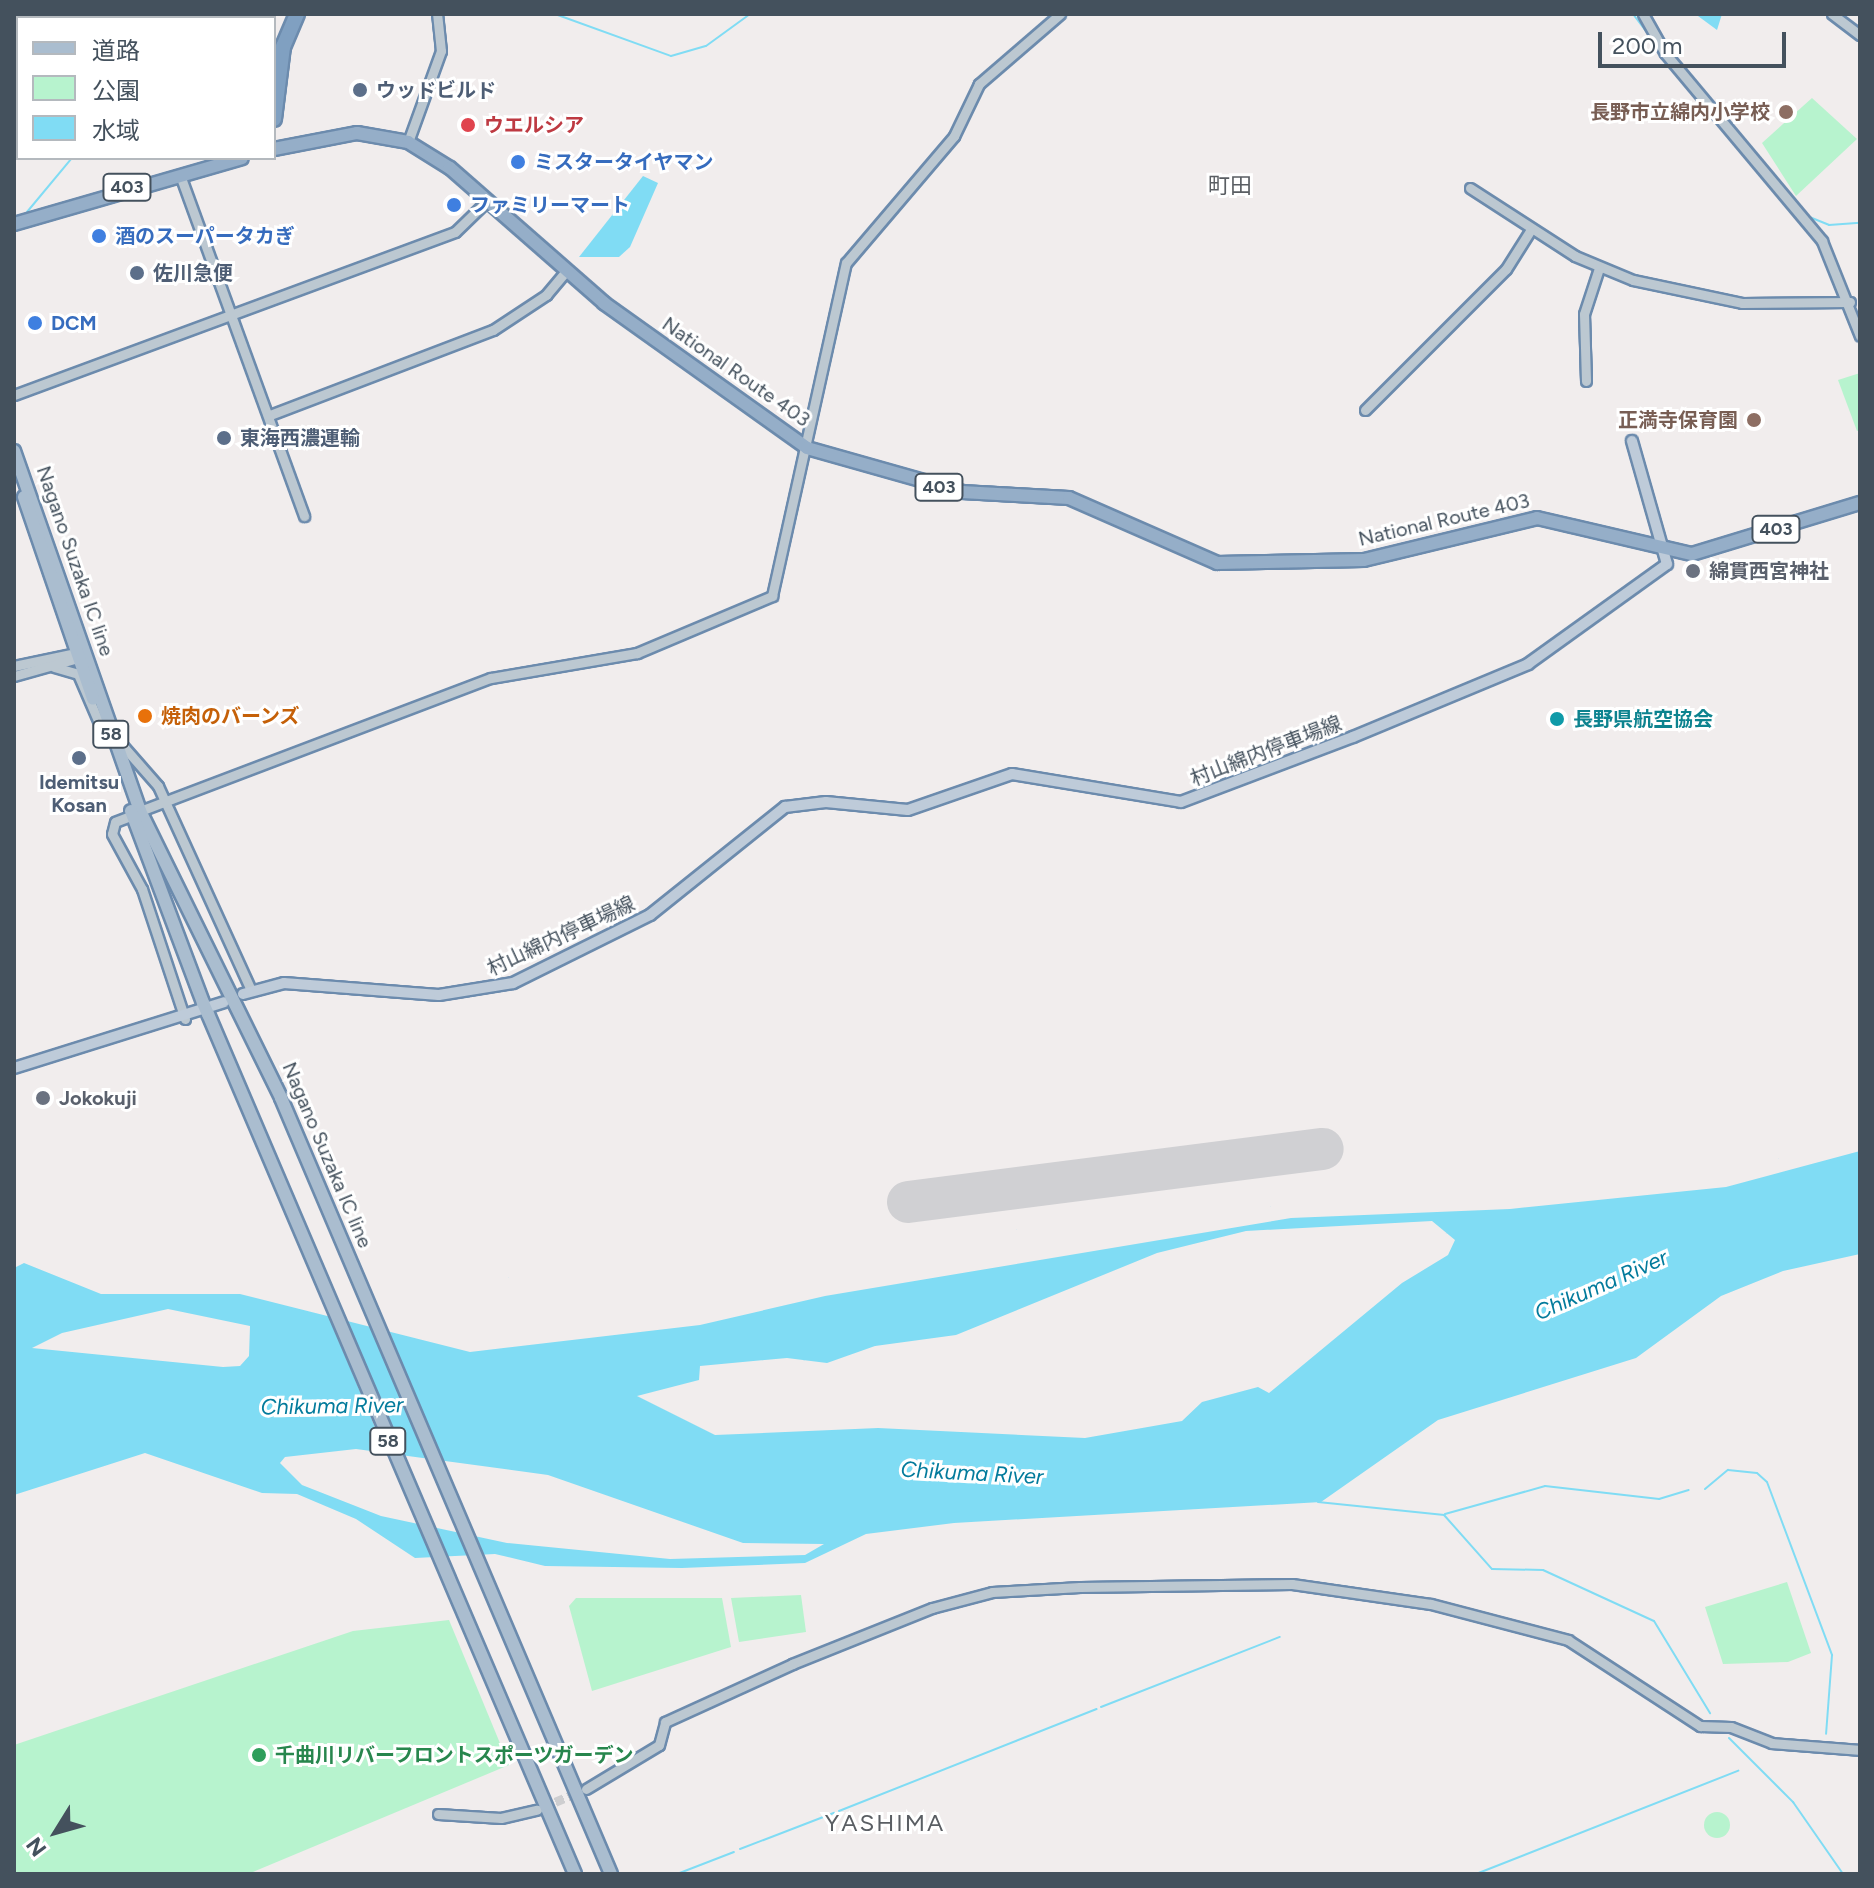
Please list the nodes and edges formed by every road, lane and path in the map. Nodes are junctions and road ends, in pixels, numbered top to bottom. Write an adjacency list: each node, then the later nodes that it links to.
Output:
1 (297, 14): 7 (highway)
2 (437, 14): 8 (street)
3 (1060, 14): 26 (street)
4 (1643, 14): 18 (street)
5 (1832, 14): 6 (street)
6 (1860, 35)
7 (276, 103)
8 (408, 142): 9 (highway, National Route 403 / 403); 13 (highway, National Route 403 / 403)
9 (276, 149)
10 (235, 160): 11 (highway, 403)
11 (180, 175): 14 (highway, 403); 19 (street)
12 (1470, 188): 15 (street)
13 (486, 202): 17 (highway, National Route 403 / 403); 19 (street)
14 (14, 224)
15 (1530, 231): 16 (street); 23 (street)
16 (1599, 268): 18 (street); 21 (street)
17 (566, 271): 24 (street); 26 (highway, National Route 403 / 403)
18 (1850, 302): 20 (street)
19 (232, 313): 22 (street); 24 (street)
20 (1860, 336)
21 (1586, 381)
22 (14, 395)
23 (1365, 410)
24 (270, 415): 30 (street)
25 (1632, 441): 31 (main road)
26 (807, 448): 31 (highway, National Route 403 / 403); 37 (street)
27 (14, 451): 32 (main road, Nagano Suzaka IC line / 58)
28 (14, 473): 32 (main road, Nagano Suzaka IC line / 58)
29 (1860, 503): 31 (highway, National Route 403 / 403)
30 (304, 516)
31 (1665, 552): 39 (main road, 村山綿内停車場線)
32 (81, 655): 33 (street); 34 (street); 36 (main road, Nagano Suzaka IC line / 58)
33 (14, 666)
34 (54, 667): 35 (street); 36 (street)
35 (14, 676)
36 (108, 735): 37 (street); 38 (main road, Nagano Suzaka IC line / 58)
37 (164, 802): 38 (street); 39 (street)
38 (136, 813): 41 (street); 47 (main road, Nagano Suzaka IC line / 58); 48 (main road, Nagano Suzaka IC line / 58)
39 (247, 992)
40 (224, 1002): 41 (main road)
41 (185, 1019): 42 (main road)
42 (14, 1068)
43 (1860, 1750): 44 (street)
44 (586, 1789)
45 (537, 1810): 46 (street)
46 (438, 1814)
47 (575, 1874)
48 (611, 1874)

